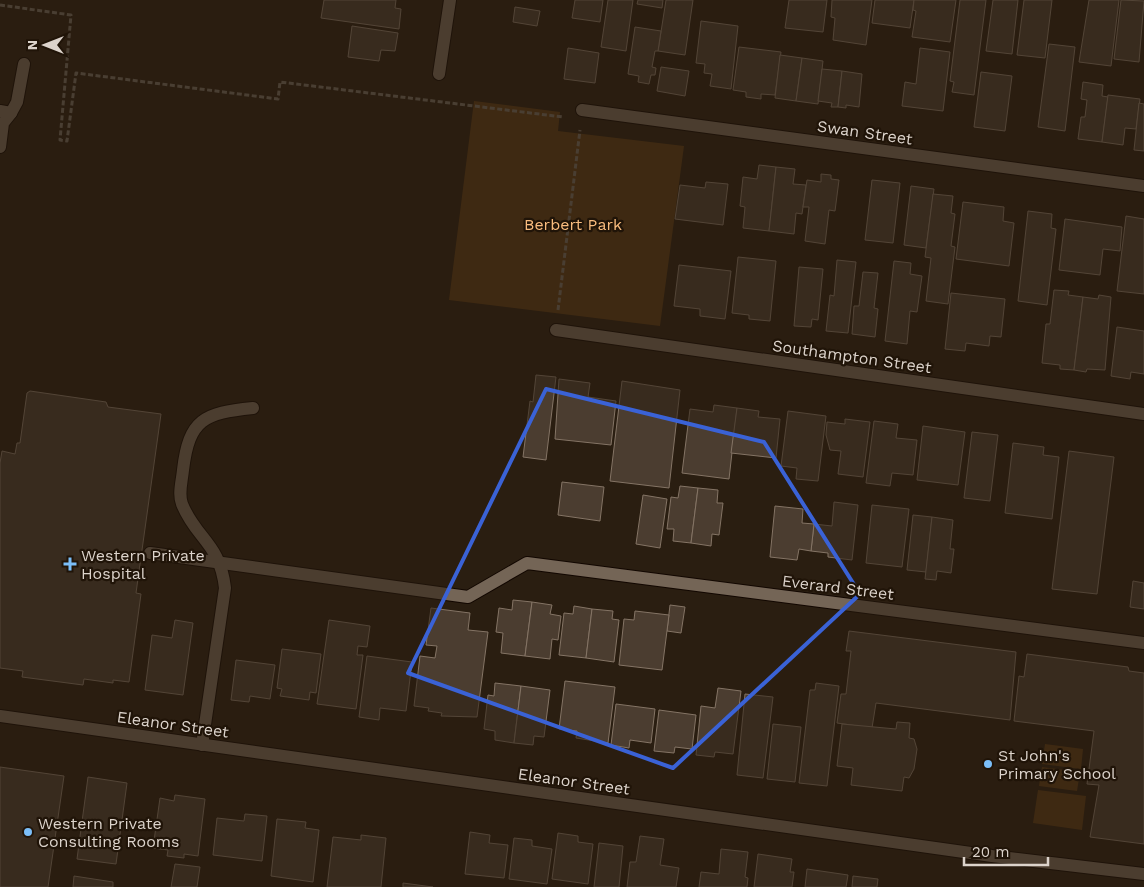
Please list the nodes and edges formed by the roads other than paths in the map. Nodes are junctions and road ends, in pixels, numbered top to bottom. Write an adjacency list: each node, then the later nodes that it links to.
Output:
1 (450, 0): 3 (street)
2 (24, 64): 4 (street)
3 (439, 74)
4 (6, 112): 6 (street)
5 (581, 115): 7 (street, Swan Street)
6 (0, 147)
7 (1144, 186)
8 (556, 330): 10 (street, Southampton Street)
9 (253, 408): 12 (street)
10 (1144, 414)
11 (150, 553): 12 (street)
12 (220, 563): 13 (street, Everard Street); 15 (street)
13 (1144, 644)
14 (0, 716): 15 (street, Eleanor Street)
15 (202, 745): 16 (street, Eleanor Street)
16 (1144, 874)

